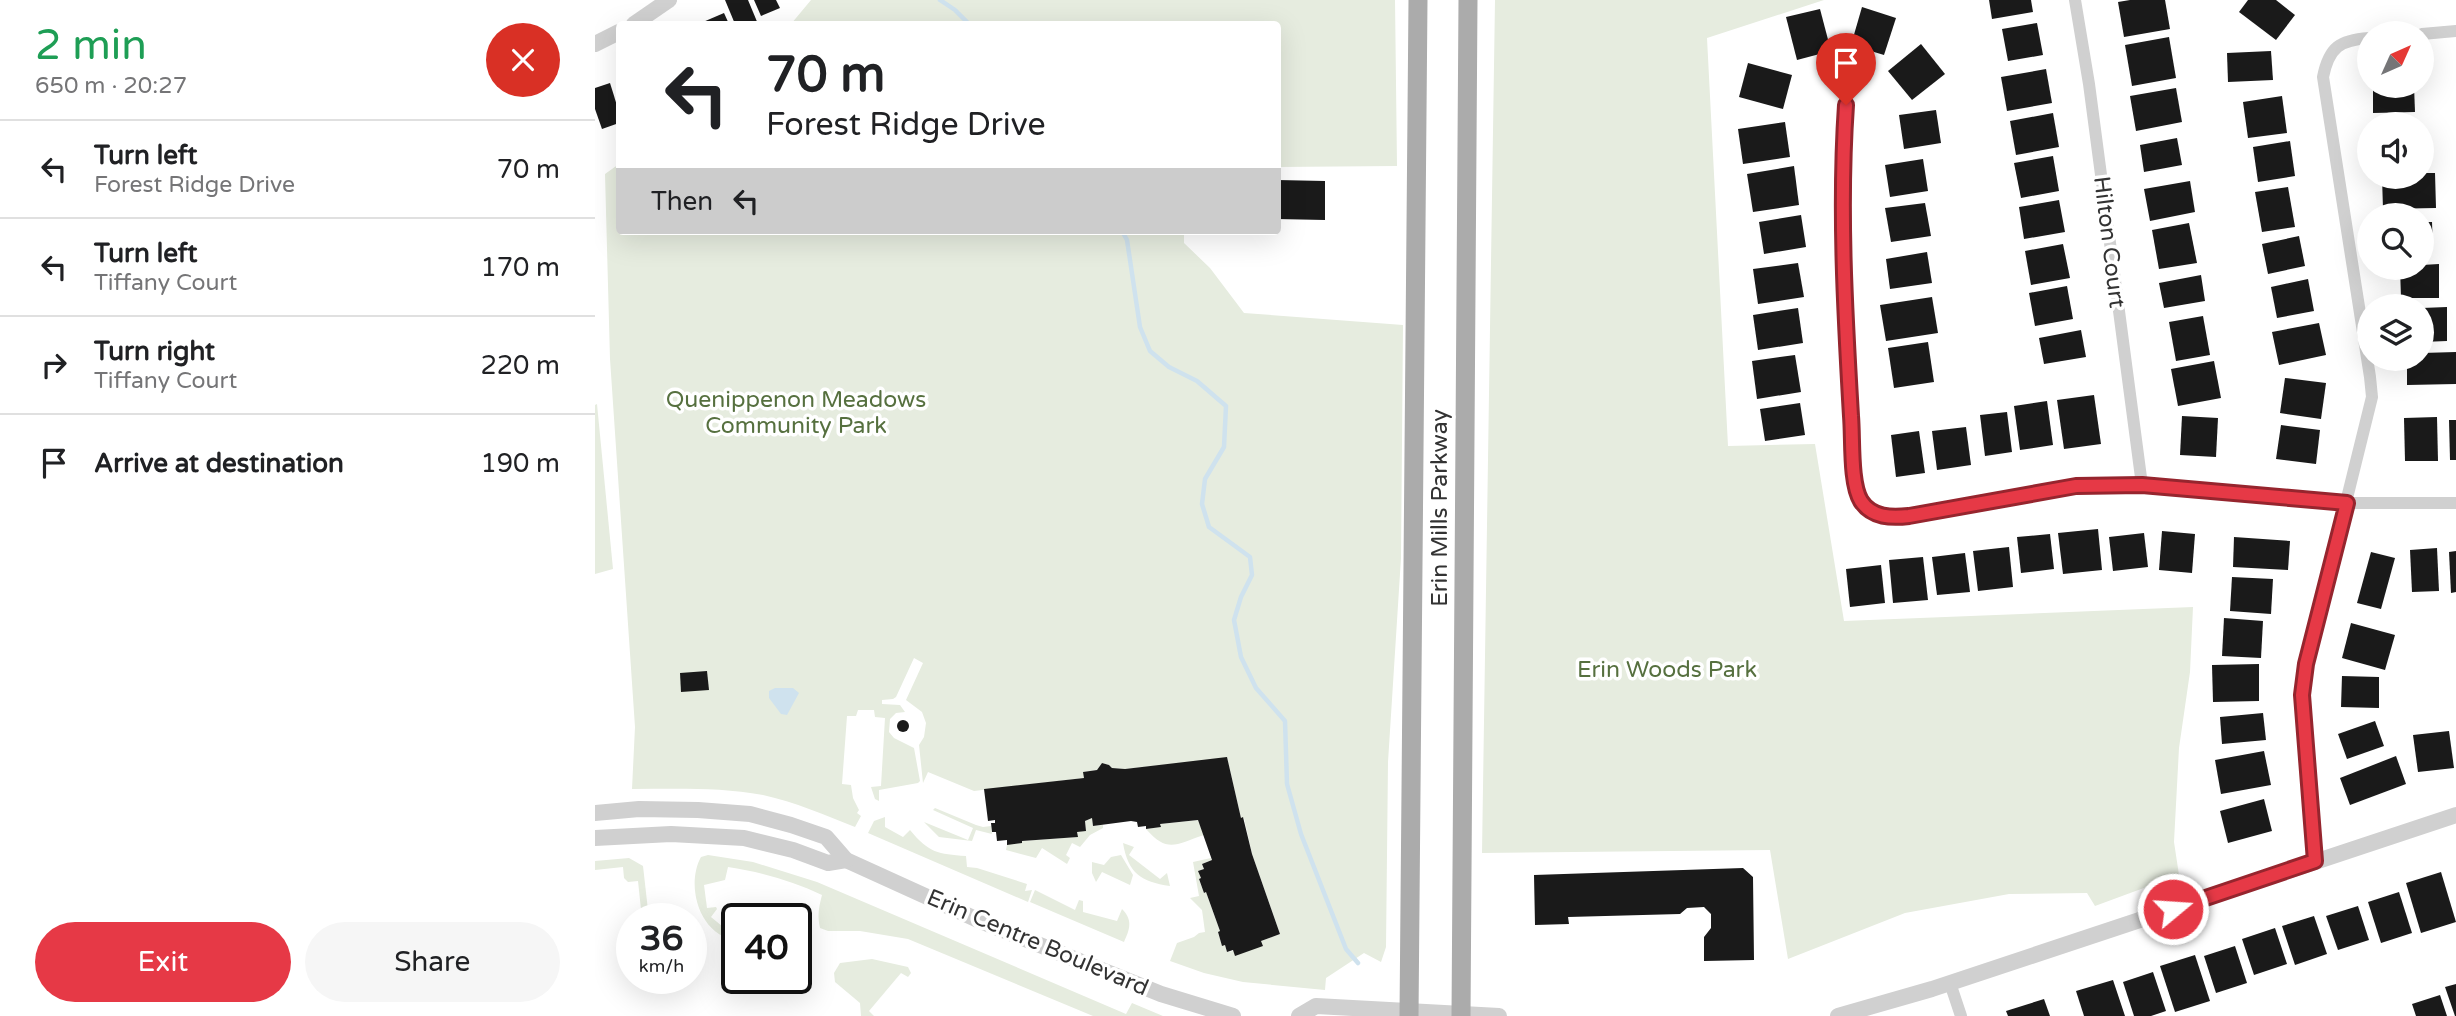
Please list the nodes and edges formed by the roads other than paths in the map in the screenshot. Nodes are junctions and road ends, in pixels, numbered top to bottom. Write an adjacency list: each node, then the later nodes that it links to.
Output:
1 (669, 0): 5 (street)
2 (1418, 0): 21 (main road, Erin Mills Parkway)
3 (1468, 0): 22 (main road, Erin Mills Parkway)
4 (2075, 0): 12 (street, Hilton Court)
5 (638, 21)
6 (2456, 31): 7 (street)
7 (2434, 33)
8 (616, 34): 10 (street)
9 (2357, 39): 13 (street)
10 (595, 44)
11 (1846, 105): 12 (street)
12 (2142, 485): 13 (street)
13 (2347, 503): 14 (street); 19 (street)
14 (2456, 503)
15 (595, 813): 18 (street, Erin Centre Boulevard)
16 (2456, 815): 19 (street)
17 (595, 838): 18 (street, Erin Centre Boulevard)
18 (846, 860): 23 (street, Erin Centre Boulevard)
19 (2315, 861): 20 (street)
20 (1950, 983): 26 (street); 27 (street)
21 (1409, 1014): 22 (street); 24 (street)
22 (1462, 1015): 25 (street)
23 (1233, 1016)
24 (1299, 1016)
25 (1499, 1016)
26 (1838, 1016)
27 (1961, 1016)

